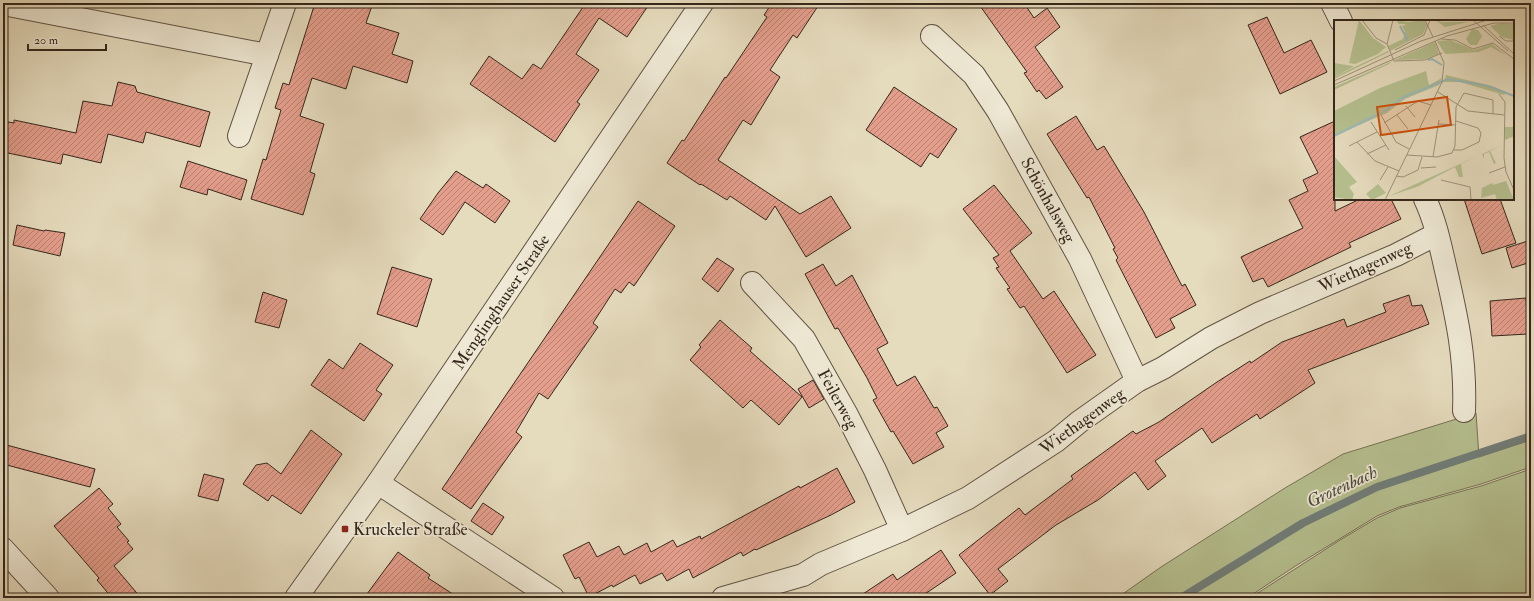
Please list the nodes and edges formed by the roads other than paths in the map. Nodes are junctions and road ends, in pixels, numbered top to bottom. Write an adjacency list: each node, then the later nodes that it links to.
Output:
1 (285, 3): 7 (street)
2 (702, 3): 14 (street, Menglinghauser Straße)
3 (1332, 3): 5 (street)
4 (3, 4): 7 (street)
5 (1340, 20)
6 (932, 36): 12 (street, Schönhalsweg)
7 (267, 55): 8 (street)
8 (239, 136)
9 (1425, 200): 10 (street)
10 (1437, 234): 12 (street, Wiethagenweg); 13 (street)
11 (752, 282): 15 (street, Feilerweg)
12 (1137, 381): 15 (street, Wiethagenweg)
13 (1464, 411)
14 (378, 483): 18 (street, Menglinghauser Straße); 19 (street)
15 (902, 530): 20 (street, Wiethagenweg)
16 (3, 549): 17 (street)
17 (48, 598)
18 (296, 598)
19 (552, 598)
20 (723, 598)

